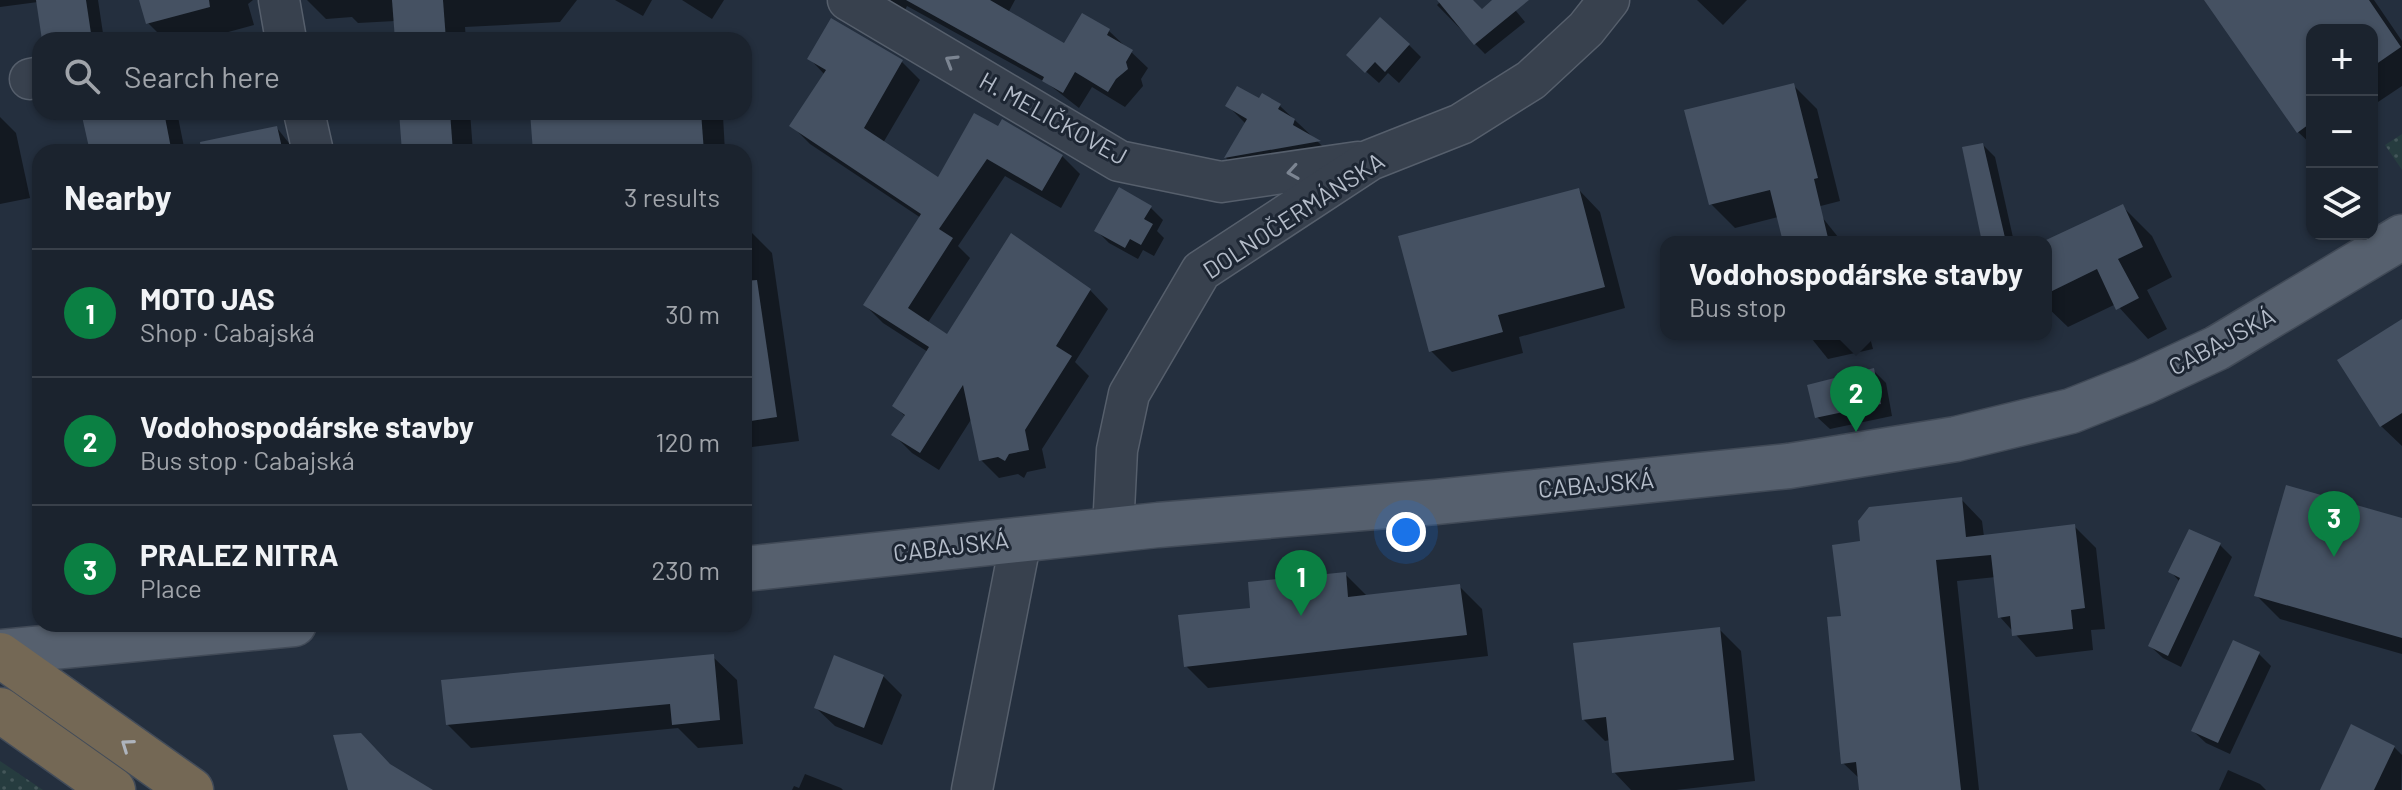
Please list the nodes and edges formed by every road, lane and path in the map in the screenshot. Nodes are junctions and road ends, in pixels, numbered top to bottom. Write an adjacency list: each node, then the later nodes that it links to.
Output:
1 (279, 0): 4 (street)
2 (848, 0): 7 (street, H. MELIČKOVEJ, one-way to 2)
3 (1609, 0): 7 (street, DOLNOČERMÁNSKA)
4 (285, 32)
5 (306, 120): 6 (street)
6 (311, 144)
7 (1370, 160): 9 (street, DOLNOČERMÁNSKA)
8 (2402, 237): 9 (main road, CABAJSKÁ)
9 (1113, 530): 10 (main road, CABAJSKÁ)
10 (1021, 539): 11 (main road, CABAJSKÁ); 17 (street)
11 (752, 568)
12 (210, 632): 13 (main road)
13 (0, 654): 16 (highway, one-way to 13)
14 (0, 710): 15 (highway)
15 (113, 790)
16 (191, 790)
17 (972, 790)

